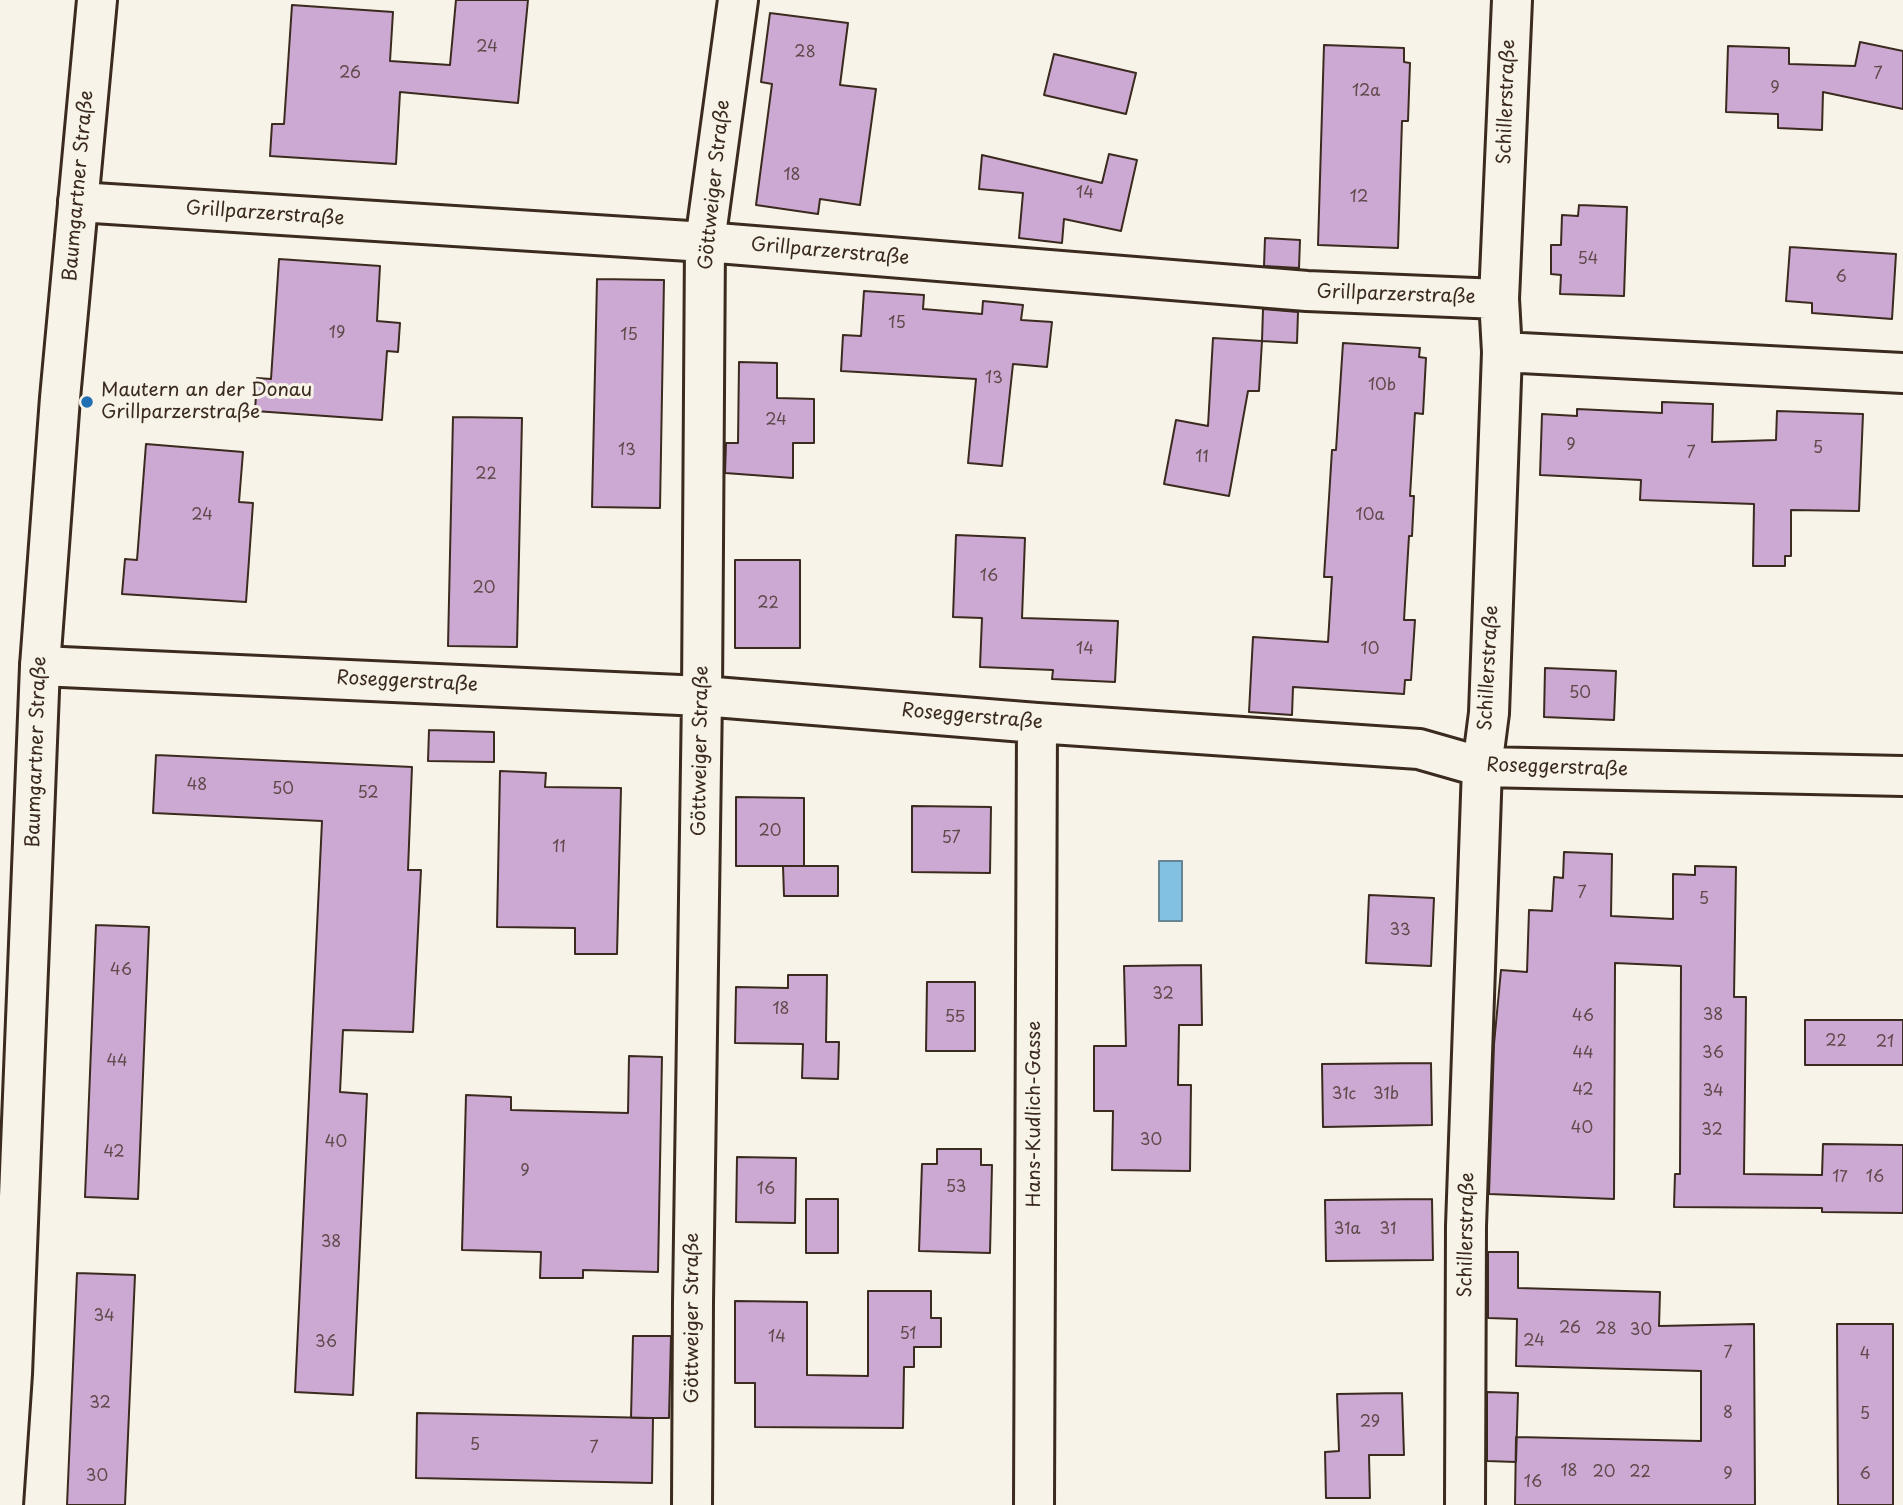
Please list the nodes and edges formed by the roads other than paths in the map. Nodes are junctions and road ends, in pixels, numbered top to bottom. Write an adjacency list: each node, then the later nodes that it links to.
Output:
1 (97, 0): 4 (street, Baumgartner Straße)
2 (738, 0): 5 (street, Göttweiger Straße)
3 (1512, 0): 6 (street, Schillerstraße)
4 (78, 202): 5 (street, Grillparzerstraße); 9 (street, Baumgartner Straße)
5 (705, 242): 6 (street, Grillparzerstraße); 10 (street, Göttweiger Straße)
6 (1499, 299): 7 (street, Schillerstraße)
7 (1502, 352): 8 (street); 12 (street, Schillerstraße)
8 (1903, 373)
9 (40, 666): 10 (street, Roseggerstraße); 14 (street, Baumgartner Straße)
10 (702, 696): 11 (street, Roseggerstraße); 15 (street, Göttweiger Straße)
11 (1037, 723): 12 (street, Roseggerstraße); 16 (street, Hans-Kudlich-Gasse)
12 (1482, 767): 13 (street, Roseggerstraße); 17 (street, Schillerstraße)
13 (1903, 776)
14 (3, 1505)
15 (692, 1505)
16 (1034, 1505)
17 (1465, 1505)

